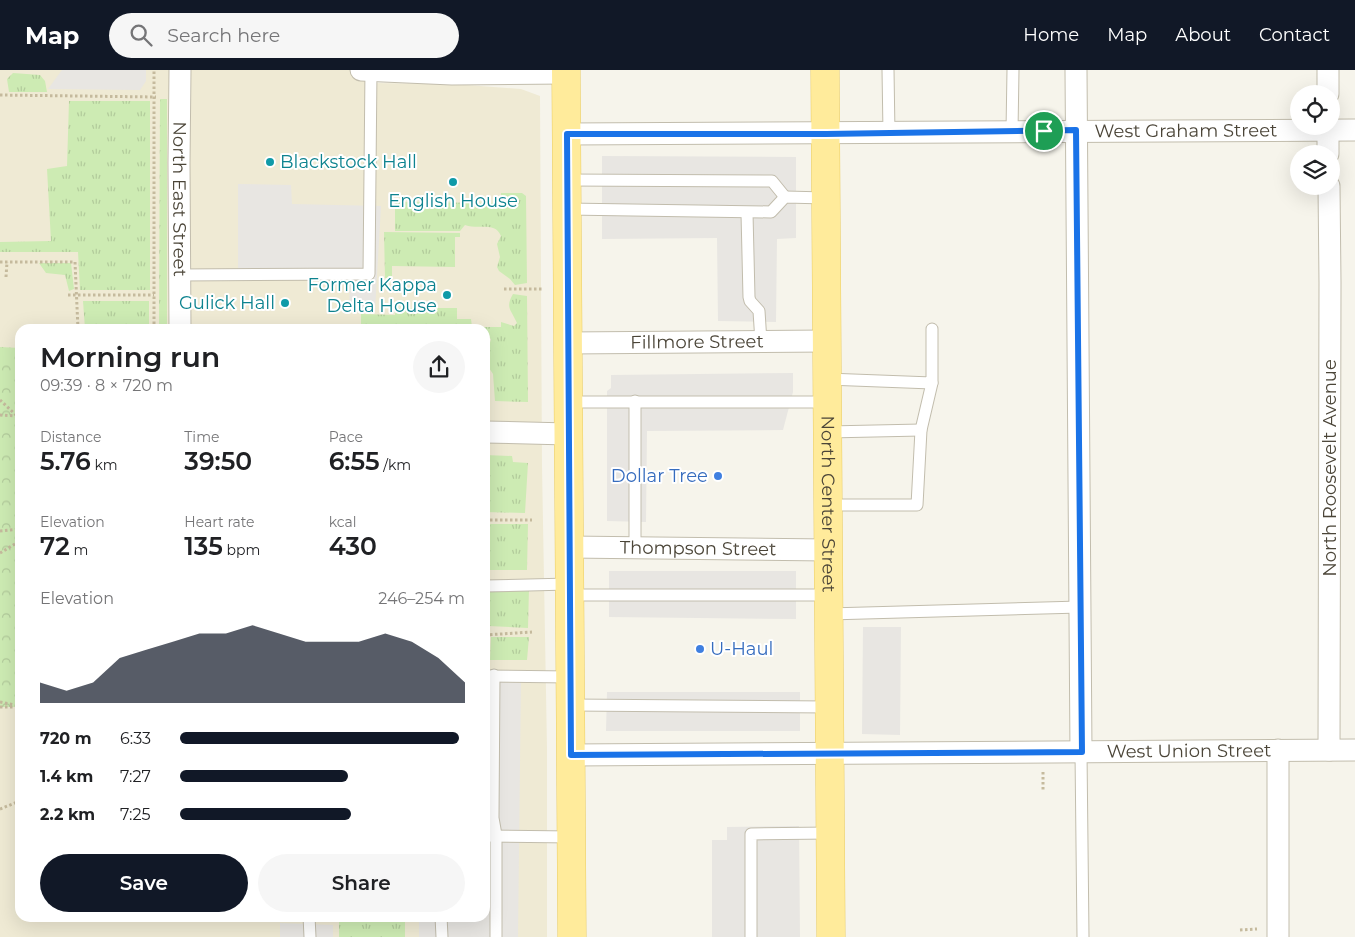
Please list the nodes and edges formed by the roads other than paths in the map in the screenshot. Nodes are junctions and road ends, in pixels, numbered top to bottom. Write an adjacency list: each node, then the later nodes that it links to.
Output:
1 (180, 70): 25 (street, North East Street)
2 (361, 70): 3 (street)
3 (371, 70): 9 (street); 25 (lane)
4 (825, 70): 18 (main road, North Center Street)
5 (888, 70): 16 (lane)
6 (1013, 70): 15 (lane)
7 (1076, 70): 13 (street)
8 (1328, 70): 10 (street)
9 (566, 72): 17 (main road)
10 (1328, 85)
11 (1290, 128): 13 (street, West Graham Street)
12 (1340, 129): 14 (street, West Graham Street)
13 (1076, 130): 15 (street, West Graham Street); 46 (street)
14 (1355, 130)
15 (1012, 131): 16 (street, West Graham Street)
16 (889, 133): 18 (street, West Graham Street)
17 (567, 134): 18 (street, West Graham Street); 19 (main road)
18 (826, 134): 22 (main road, North Center Street)
19 (567, 180): 21 (lane); 23 (main road)
20 (1329, 195): 52 (street, North Roosevelt Avenue)
21 (785, 197): 22 (lane); 24 (lane)
22 (826, 198): 28 (main road, North Center Street)
23 (567, 209): 24 (lane); 30 (main road)
24 (747, 213): 29 (lane)
25 (180, 275): 26 (street, North East Street)
26 (180, 324)
27 (932, 329): 31 (lane)
28 (827, 341): 29 (street, Fillmore Street); 32 (main road, North Center Street)
29 (761, 342): 30 (street, Fillmore Street)
30 (567, 343): 34 (main road)
31 (932, 383): 32 (lane); 35 (lane)
32 (828, 390): 33 (lane); 37 (main road, North Center Street)
33 (634, 401): 34 (lane); 41 (lane)
34 (568, 402): 38 (main road)
35 (921, 430): 37 (lane); 39 (lane)
36 (490, 432): 38 (street)
37 (828, 432): 39 (main road, North Center Street)
38 (568, 434): 40 (main road)
39 (828, 505): 42 (main road, North Center Street)
40 (568, 547): 41 (street, Thompson Street); 44 (main road)
41 (635, 548): 42 (street, Thompson Street)
42 (828, 550): 45 (main road, North Center Street)
43 (490, 586): 44 (lane)
44 (569, 590): 45 (lane); 48 (main road)
45 (829, 604): 46 (lane); 50 (main road, North Center Street)
46 (1080, 608): 54 (street)
47 (490, 676): 48 (lane); 58 (lane)
48 (570, 677): 49 (main road)
49 (571, 705): 50 (lane); 56 (main road)
50 (830, 707): 55 (main road, North Center Street)
51 (1278, 750): 52 (street, West Union Street); 54 (street, West Union Street); 62 (street)
52 (1329, 750): 53 (street, West Union Street)
53 (1355, 750)
54 (1082, 752): 55 (street, West Union Street); 69 (lane)
55 (830, 754): 56 (street, West Union Street); 57 (main road, North Center Street)
56 (571, 755): 59 (main road)
57 (830, 833): 67 (lane); 68 (main road, North Center Street)
58 (490, 836): 59 (lane); 65 (lane)
59 (572, 837): 66 (main road)
60 (309, 922): 63 (lane)
61 (442, 922): 64 (lane)
62 (1272, 933)
63 (310, 937)
64 (442, 937)
65 (496, 937)
66 (572, 937)
67 (751, 937)
68 (831, 937)
69 (1082, 937)

